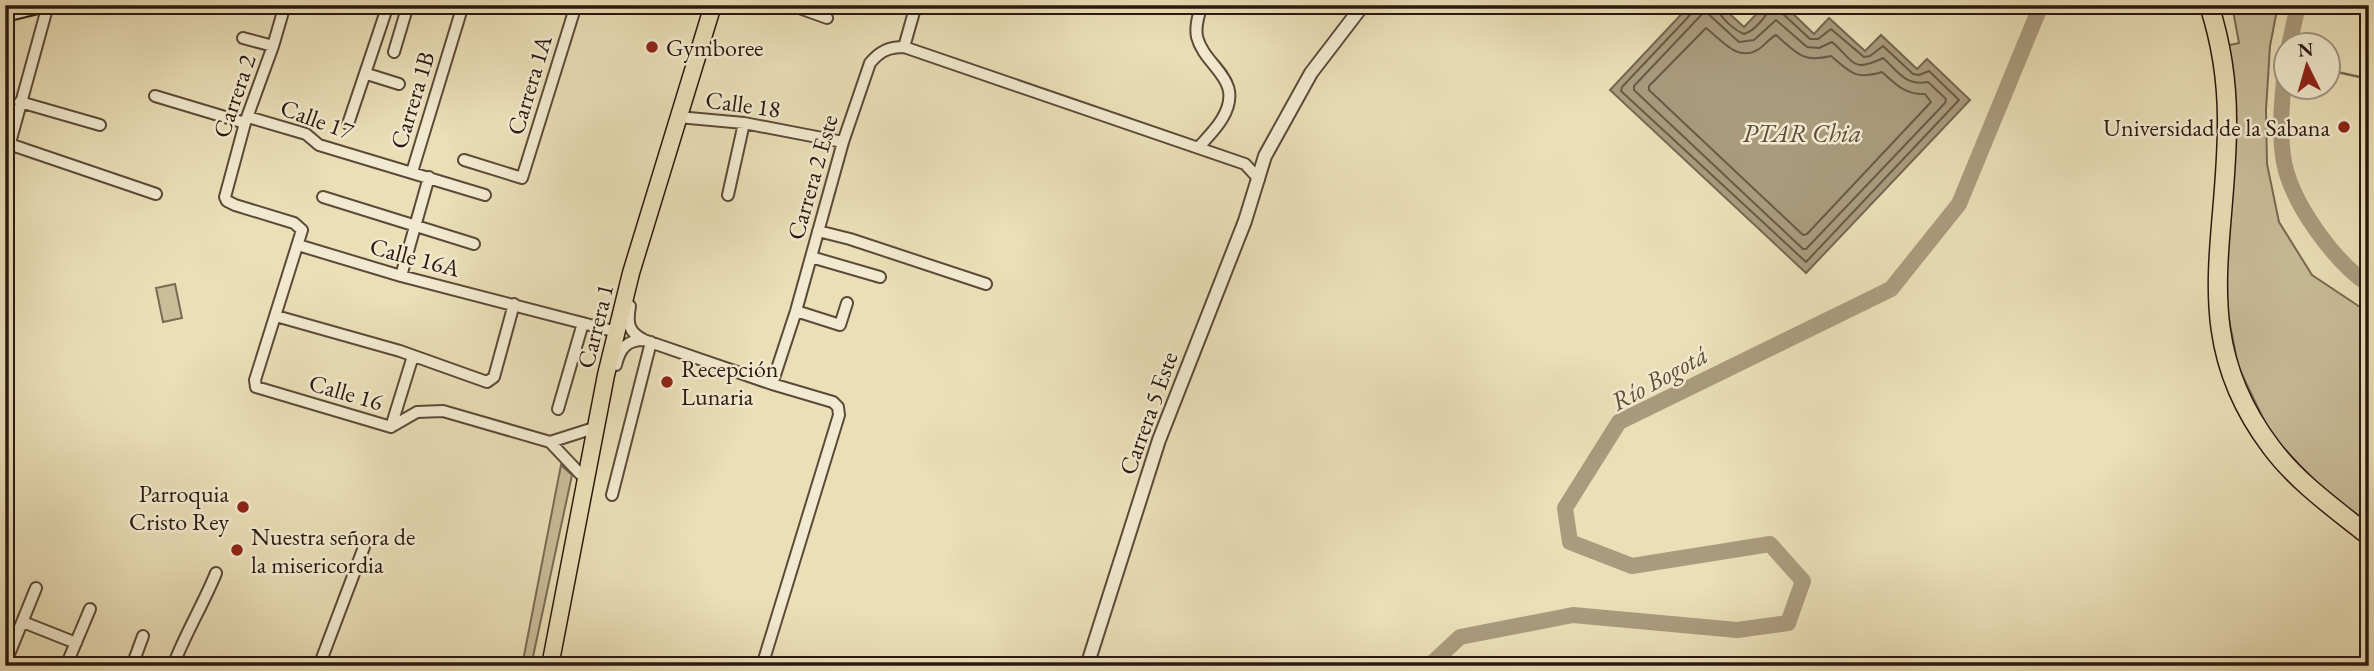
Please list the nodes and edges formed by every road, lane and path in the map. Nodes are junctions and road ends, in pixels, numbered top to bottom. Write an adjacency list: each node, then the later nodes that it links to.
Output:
1 (42, 5): 14 (main road)
2 (48, 5): 23 (street)
3 (285, 5): 17 (street, Carrera 2)
4 (388, 5): 20 (street)
5 (408, 5): 19 (street)
6 (463, 5): 36 (street, Carrera 1B)
7 (576, 5): 33 (street, Carrera 1A)
8 (713, 5): 24 (main road, Carrera 1)
9 (791, 5): 15 (street)
10 (916, 5): 18 (street)
11 (1202, 5): 31 (street)
12 (1363, 5): 32 (street, Carrera 5 Este)
13 (2209, 5): 68 (highway)
14 (5, 14)
15 (827, 18)
16 (243, 38): 17 (street)
17 (273, 46): 25 (street, Carrera 2)
18 (904, 47): 29 (street, Carrera 2 Este); 31 (street)
19 (394, 52)
20 (367, 74): 21 (street); 27 (street)
21 (399, 84)
22 (155, 96): 25 (street, Calle 17)
23 (20, 102): 28 (street); 30 (street)
24 (678, 117): 26 (street, Calle 18); 48 (main road, Carrera 1)
25 (246, 120): 36 (street, Calle 17); 46 (street, Carrera 2)
26 (744, 122): 29 (street, Calle 18); 41 (street)
27 (348, 124)
28 (100, 125)
29 (843, 142): 44 (street, Carrera 2 Este)
30 (9, 144): 34 (street); 39 (street)
31 (1198, 148): 35 (street)
32 (1265, 156): 35 (street); 38 (street, Carrera 5 Este)
33 (464, 160)
34 (5, 161)
35 (1245, 164): 38 (street)
36 (412, 172): 37 (street, Carrera 1B)
37 (429, 177): 40 (street); 43 (street, Carrera 1B)
38 (1259, 179): 83 (street, Carrera 5 Este)
39 (156, 194)
40 (485, 195)
41 (728, 195)
42 (323, 197): 43 (street)
43 (415, 226): 45 (street); 49 (street, Carrera 1B)
44 (818, 231): 47 (street, Carrera 2 Este); 51 (street)
45 (474, 244)
46 (298, 245): 49 (street, Calle 16A); 55 (street)
47 (811, 257): 50 (street); 54 (street, Carrera 2 Este)
48 (631, 273): 57 (main road, Carrera 1); 58 (street)
49 (401, 276): 53 (street, Calle 16A)
50 (880, 277)
51 (986, 284)
52 (847, 303): 54 (street)
53 (514, 304): 56 (street, Calle 16A); 59 (street)
54 (796, 311): 61 (street, Carrera 2 Este)
55 (276, 316): 59 (street); 63 (street, Calle 16)
56 (583, 323): 57 (street, Calle 16A); 62 (street)
57 (617, 332): 60 (main road, Carrera 1)
58 (648, 341): 60 (street); 61 (street); 67 (street)
59 (413, 356): 63 (street)
60 (606, 375): 64 (main road, Carrera 1)
61 (772, 384): 82 (street)
62 (558, 409)
63 (391, 426): 65 (street, Calle 16)
64 (594, 428): 65 (street); 66 (main road, Carrera 1)
65 (550, 442): 66 (street)
66 (585, 479): 81 (main road, Carrera 1)
67 (612, 495)
68 (2369, 536)
69 (364, 547): 80 (street)
70 (216, 573): 79 (street)
71 (36, 588): 73 (street)
72 (90, 609): 75 (street)
73 (23, 622): 75 (street); 76 (street)
74 (144, 636): 78 (street)
75 (76, 643): 77 (street)
76 (5, 664)
77 (66, 666)
78 (132, 666)
79 (173, 666)
80 (319, 666)
81 (550, 666)
82 (762, 666)
83 (1087, 666)

